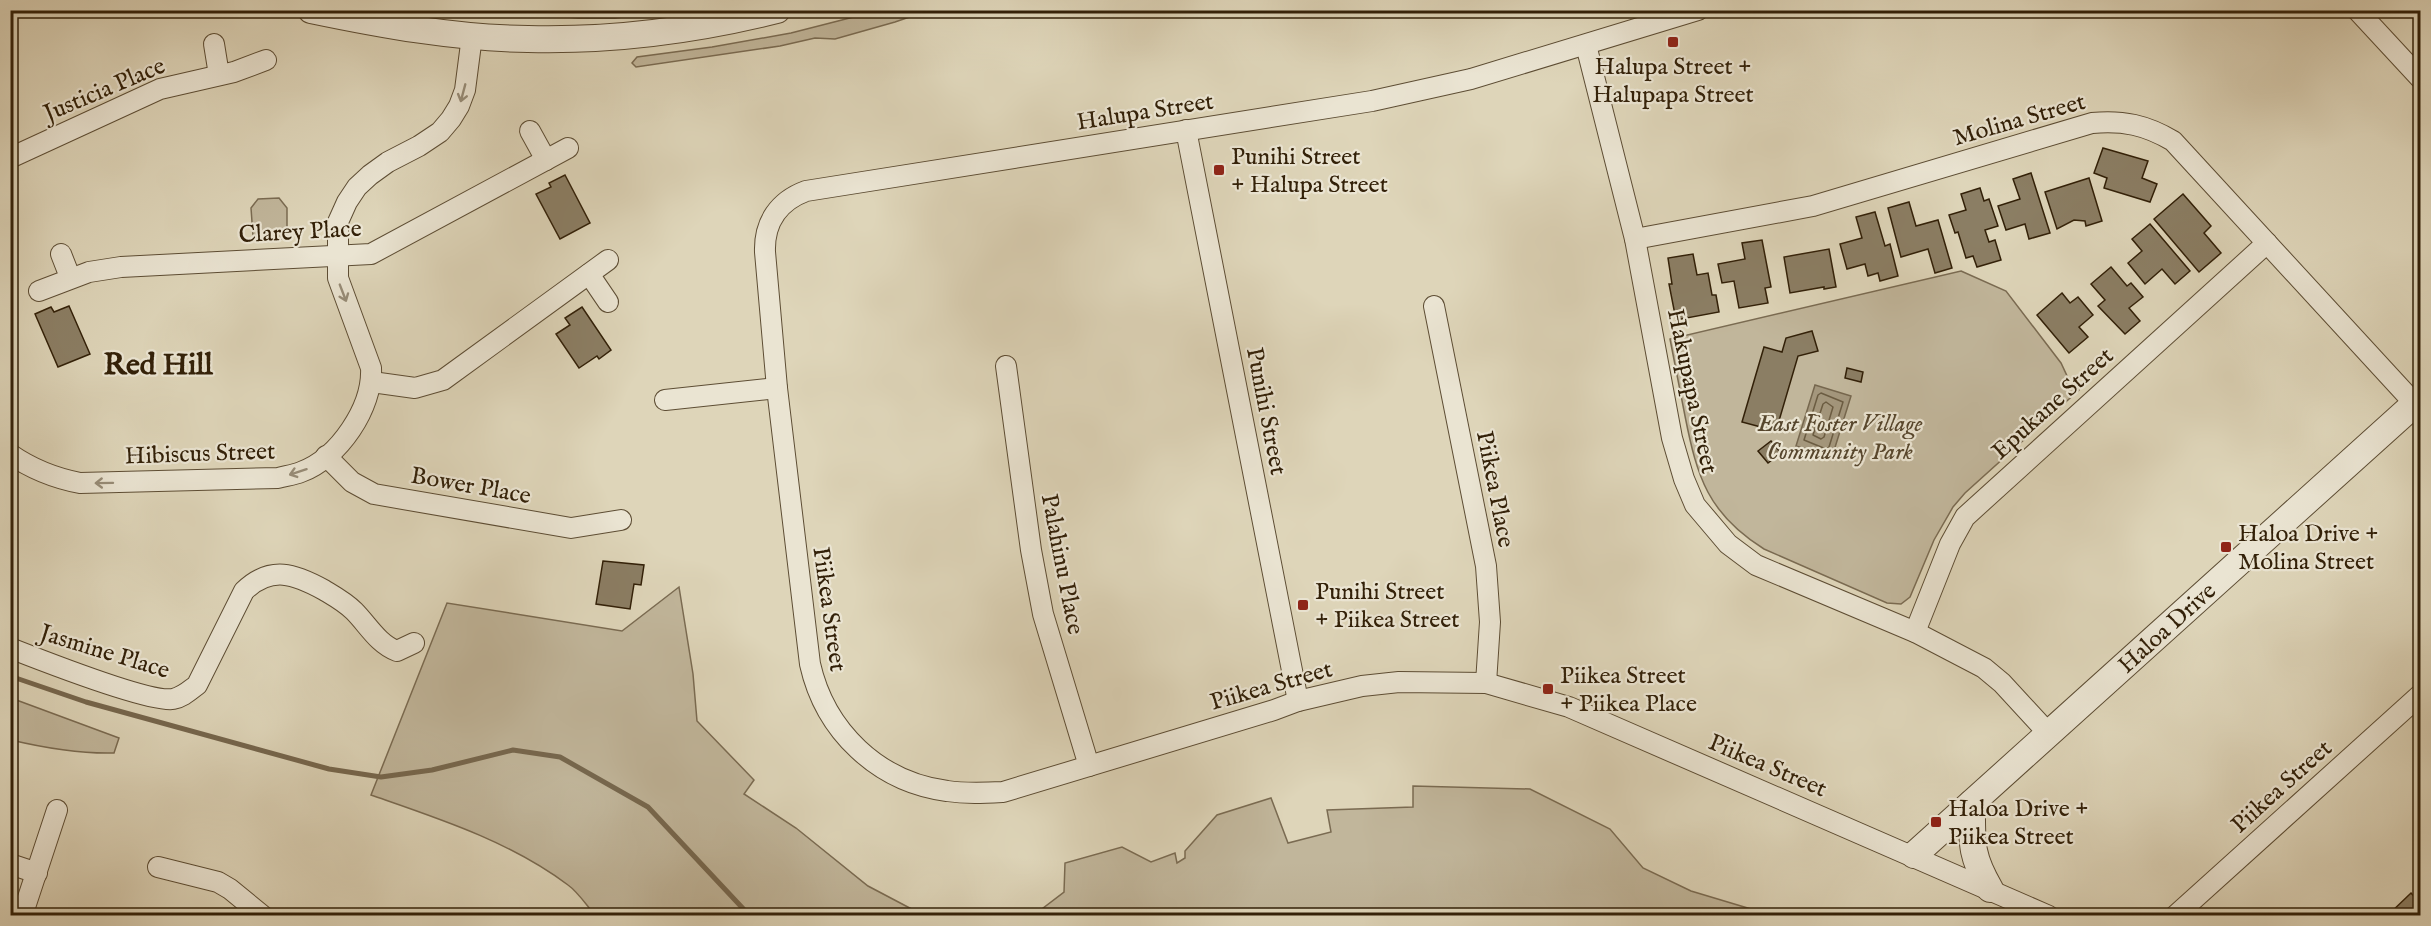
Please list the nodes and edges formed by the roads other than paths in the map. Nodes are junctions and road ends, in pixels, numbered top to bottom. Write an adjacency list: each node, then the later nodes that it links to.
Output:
1 (311, 10): 5 (street)
2 (777, 10): 5 (street)
3 (1698, 10): 7 (street, Halupa Street)
4 (2357, 10): 10 (street)
5 (472, 36): 19 (street, one-way to 19)
6 (214, 44): 9 (street)
7 (1586, 45): 12 (street, Halupa Street); 16 (street, Hakupapa Street)
8 (266, 60): 9 (street, Justicia Place)
9 (219, 75): 14 (street, Justicia Place)
10 (2421, 78)
11 (530, 130): 15 (street)
12 (1186, 130): 28 (street, Halupa Street); 39 (street, Punihi Street)
13 (568, 148): 15 (street, Clarey Place)
14 (10, 158)
15 (546, 160): 19 (street, Clarey Place)
16 (1635, 238): 17 (street, Molina Street); 34 (street, Hakupapa Street)
17 (2267, 243): 30 (street, Molina Street); 34 (street, Epukane Street)
18 (62, 254): 22 (street)
19 (338, 255): 22 (street, Clarey Place); 27 (street, one-way to 27)
20 (608, 260): 21 (street)
21 (589, 274): 24 (street); 27 (street)
22 (70, 278): 23 (street, Clarey Place)
23 (39, 291)
24 (608, 302)
25 (1434, 306): 37 (street, Piikea Place)
26 (1006, 366): 41 (street, Palahinu Place)
27 (372, 382): 32 (street, Hibiscus Street)
28 (777, 388): 29 (street); 41 (street, Piikea Street)
29 (665, 400)
30 (2418, 401): 40 (street, Haloa Drive)
31 (10, 454): 32 (street, Hibiscus Street, one-way to 31)
32 (326, 456): 33 (street, Bower Place)
33 (621, 520)
34 (1915, 632): 40 (street, Hakupapa Street)
35 (414, 643): 36 (street, Jasmine Place)
36 (10, 648)
37 (1486, 683): 39 (street, Piikea Street); 44 (street, Piikea Street)
38 (2421, 695): 52 (street, Piikea Street)
39 (1298, 701): 41 (street, Piikea Street)
40 (2049, 734): 42 (street, Haloa Drive)
41 (1089, 766)
42 (1972, 803): 44 (street, Haloa Drive); 48 (street)
43 (57, 810): 47 (street)
44 (1914, 855): 48 (street, Piikea Street)
45 (10, 864): 47 (street)
46 (158, 867): 50 (street)
47 (37, 873): 49 (street)
48 (1990, 889): 51 (street, Piikea Street)
49 (22, 915)
50 (263, 915)
51 (2049, 915)
52 (2175, 915)

